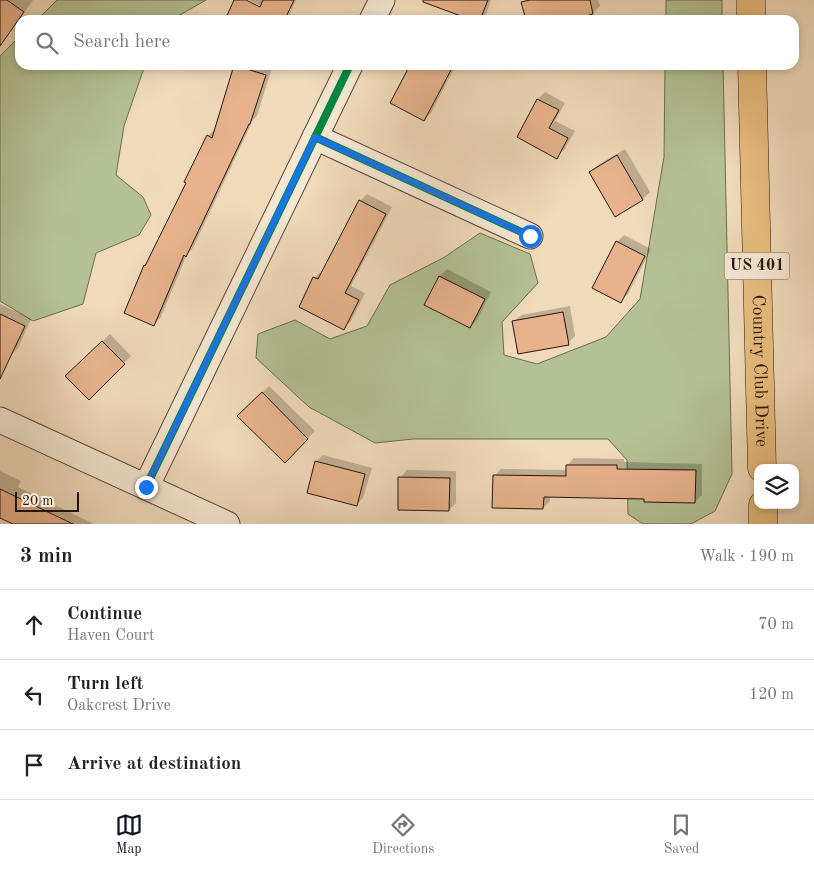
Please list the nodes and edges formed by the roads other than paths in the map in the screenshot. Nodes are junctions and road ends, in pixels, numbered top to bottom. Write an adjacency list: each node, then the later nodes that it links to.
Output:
1 (382, 0): 3 (street)
2 (751, 0): 4 (main road)
3 (374, 15)
4 (751, 15)
5 (348, 70): 7 (street)
6 (752, 70): 10 (main road, Country Club Drive / US 401)
7 (315, 137): 8 (street); 11 (street)
8 (530, 236)
9 (0, 420): 11 (street)
10 (762, 464)
11 (146, 487): 13 (street)
12 (763, 509): 14 (main road)
13 (227, 524)
14 (763, 524)

